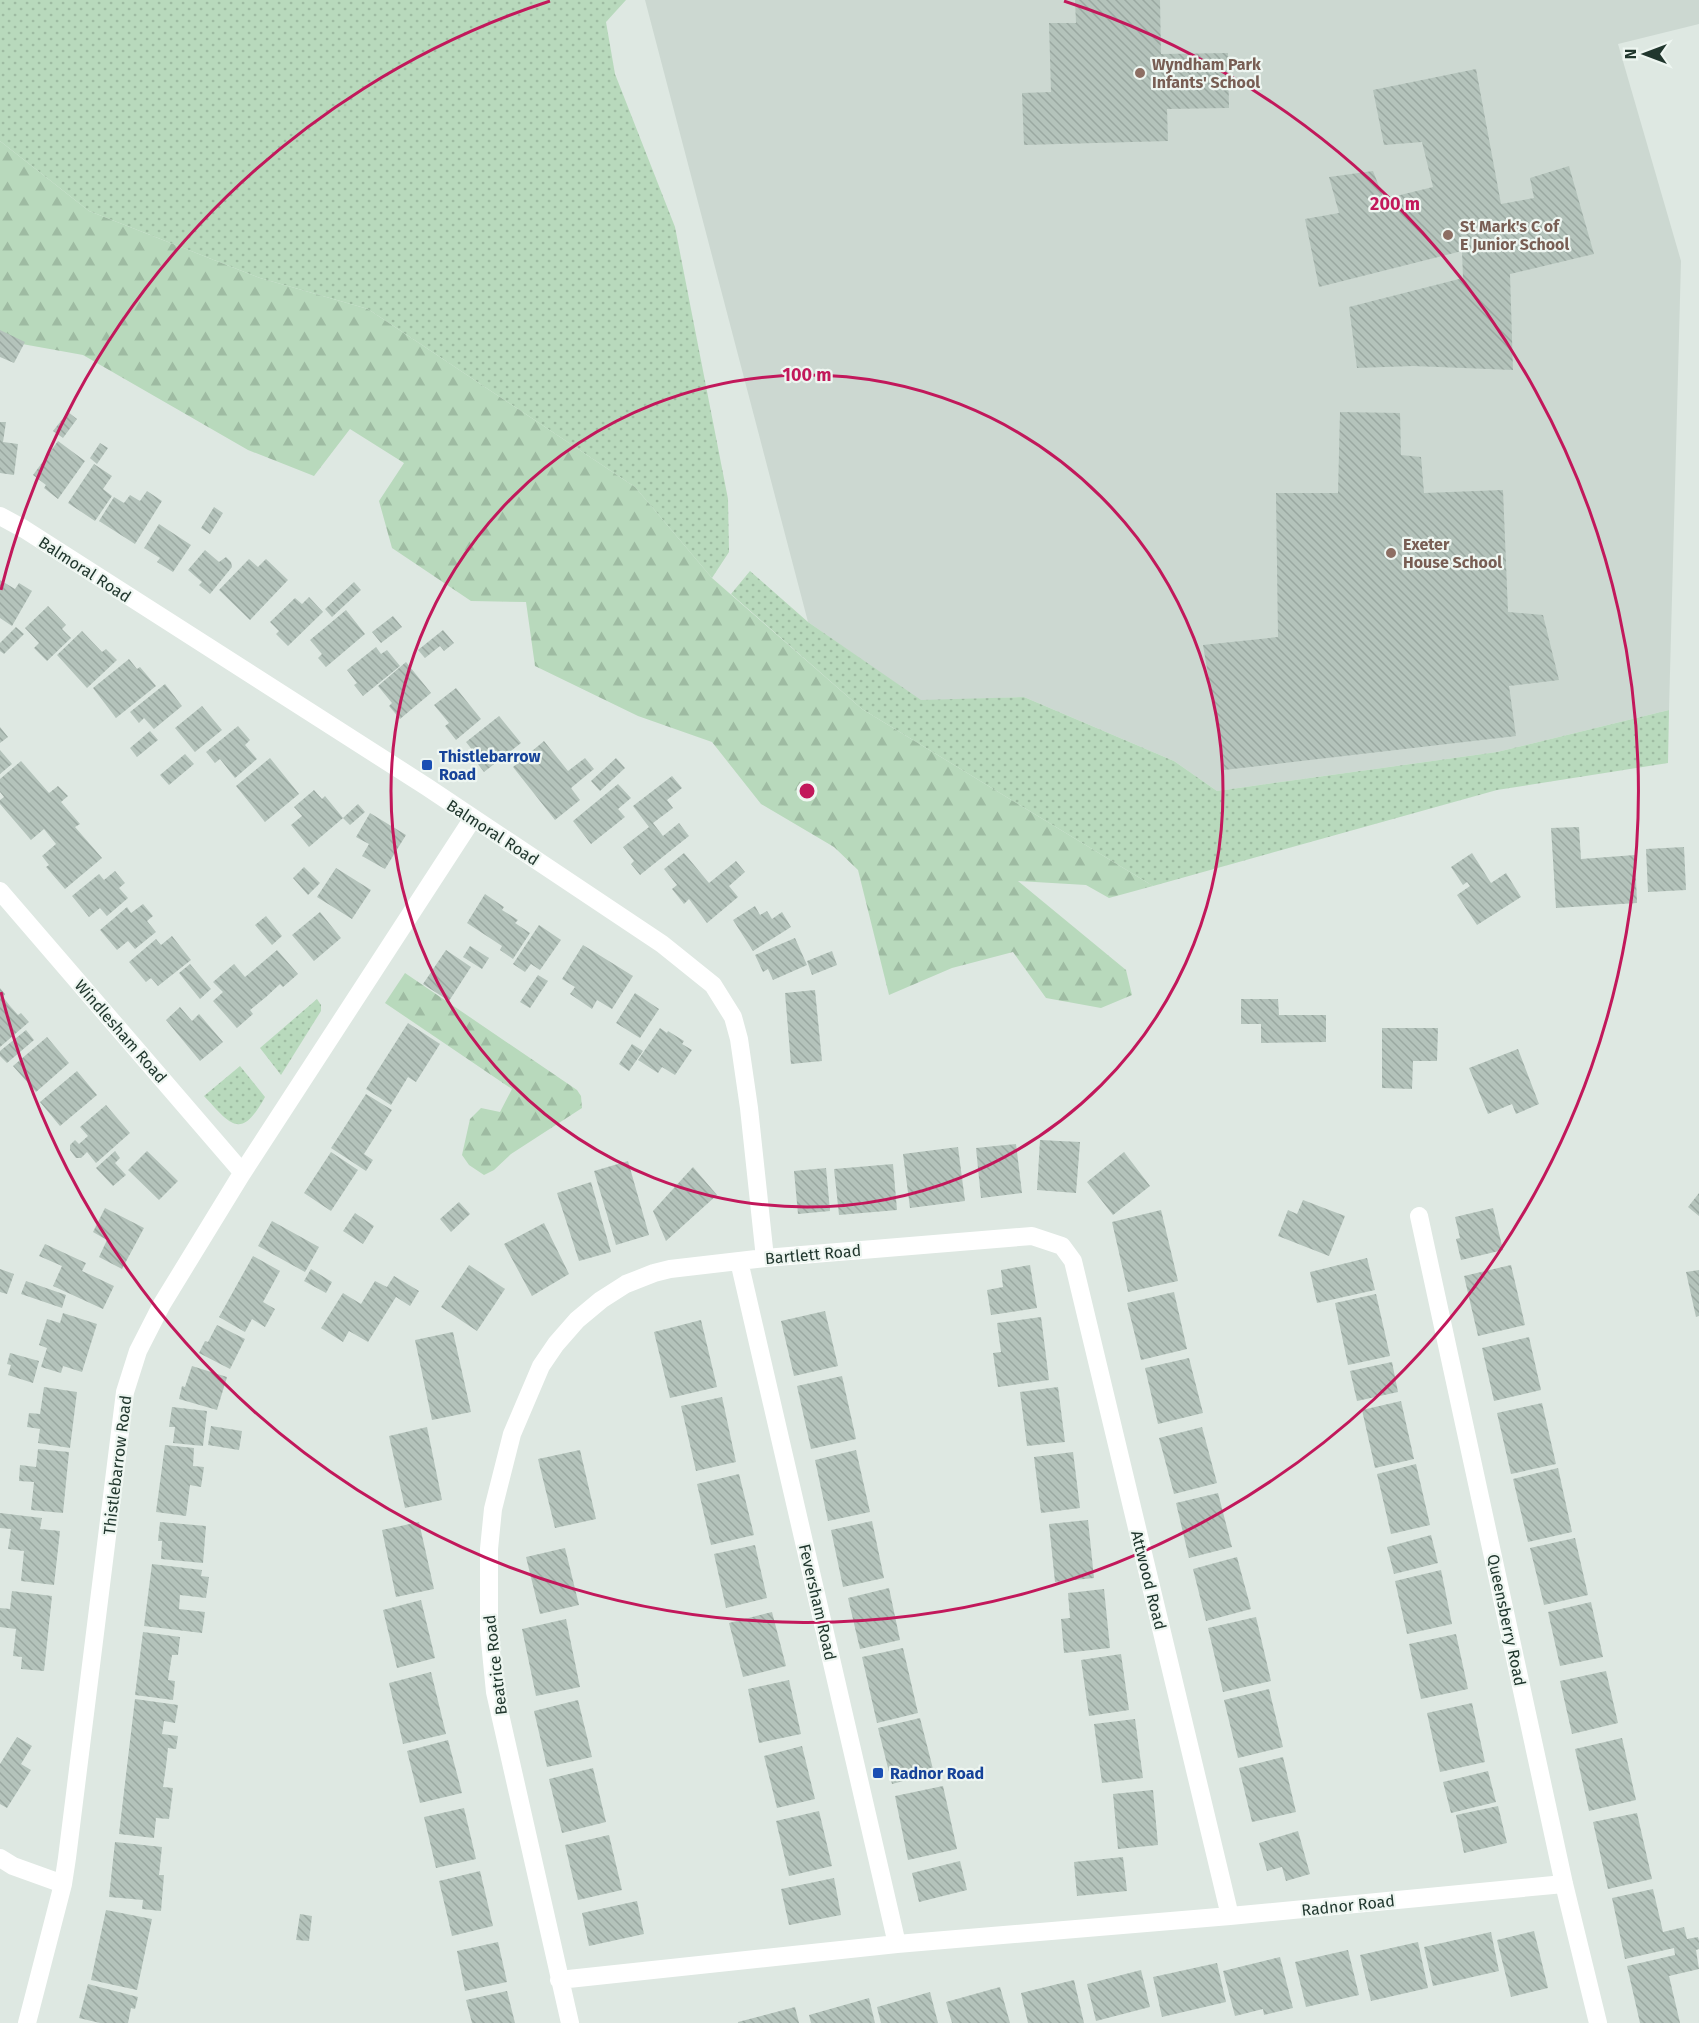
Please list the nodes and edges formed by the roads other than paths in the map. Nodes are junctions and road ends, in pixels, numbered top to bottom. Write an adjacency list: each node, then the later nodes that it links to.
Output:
1 (0, 516): 2 (street, Balmoral Road)
2 (473, 818): 4 (street, Thistlebarrow Road); 7 (street, Balmoral Road)
3 (0, 891): 4 (street, Windlesham Road)
4 (242, 1172): 11 (street, Thistlebarrow Road)
5 (1419, 1216): 12 (street, Queensberry Road)
6 (1062, 1246): 7 (street, Bartlett Road); 13 (street, Attwood Road)
7 (765, 1258): 8 (street, Bartlett Road)
8 (739, 1261): 9 (street, Bartlett Road); 14 (street, Feversham Road)
9 (577, 1320): 15 (street, Beatrice Road)
10 (0, 1858): 11 (street)
11 (63, 1884): 16 (street, Thistlebarrow Road)
12 (1564, 1884): 13 (street, Radnor Road); 18 (street, Queensberry Road)
13 (1230, 1916): 14 (street, Radnor Road)
14 (897, 1944): 15 (street, Radnor Road)
15 (559, 1980): 17 (street, Beatrice Road)
16 (27, 2023)
17 (570, 2023)
18 (1598, 2023)

